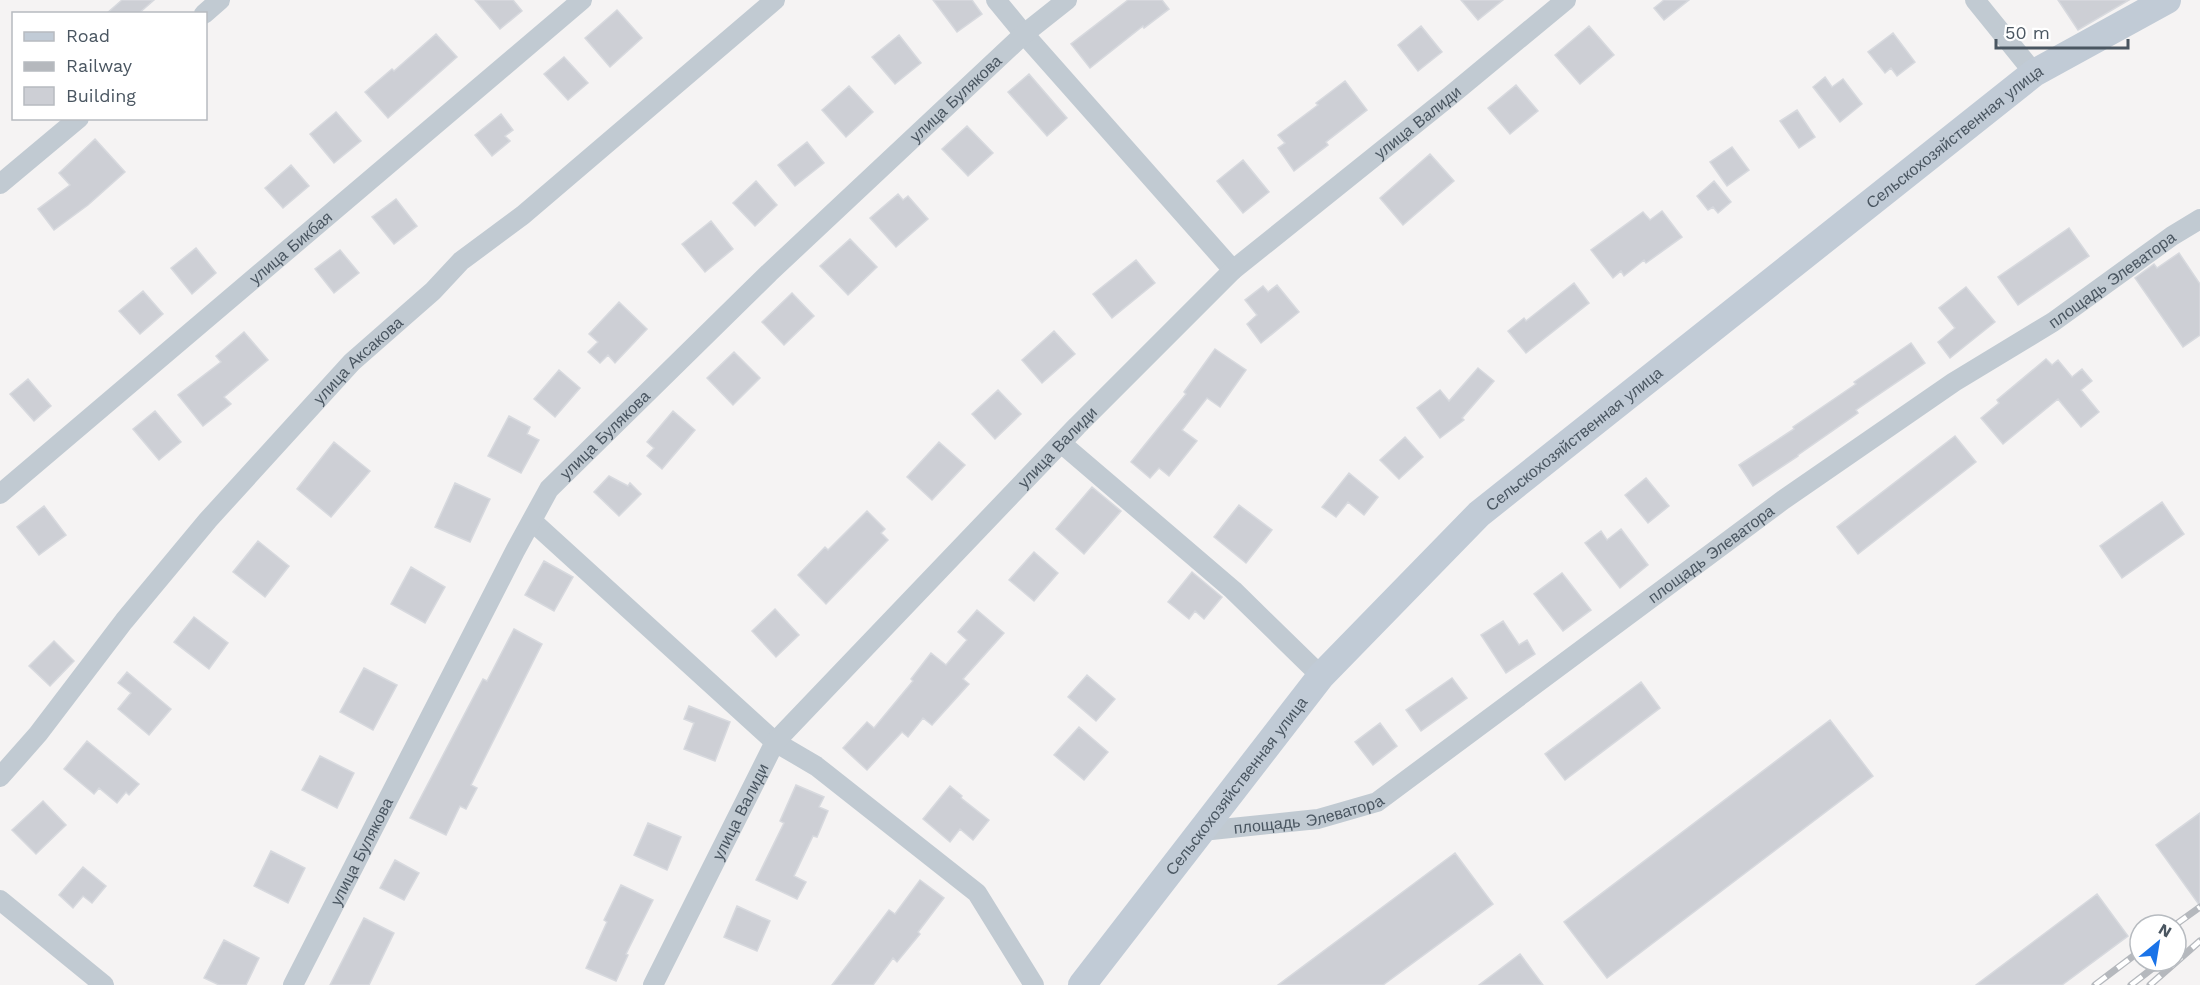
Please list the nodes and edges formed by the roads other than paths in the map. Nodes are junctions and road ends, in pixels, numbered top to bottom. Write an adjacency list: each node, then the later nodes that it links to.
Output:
1 (220, 0): 9 (street)
2 (582, 0): 17 (street, улица Бикбая)
3 (774, 0): 21 (street, улица Аксакова)
4 (996, 0): 10 (street)
5 (1067, 0): 10 (street, улица Булякова)
6 (1566, 0): 15 (street, улица Валиди)
7 (1975, 0): 11 (street)
8 (2167, 0): 11 (main road, Сельскохозяйственная улица)
9 (206, 12)
10 (1024, 34): 15 (street); 18 (street, улица Булякова)
11 (2034, 73): 19 (main road, Сельскохозяйственная улица)
12 (77, 120): 13 (street)
13 (0, 184)
14 (2200, 219): 22 (street, площадь Элеватора)
15 (1233, 270): 16 (street, улица Валиди)
16 (1061, 443): 19 (street); 20 (street, улица Валиди)
17 (0, 494)
18 (532, 521): 20 (street); 25 (street, улица Булякова)
19 (1321, 676): 22 (main road, Сельскохозяйственная улица)
20 (775, 742): 26 (street, улица Валиди); 27 (street)
21 (0, 777)
22 (1202, 831): 28 (main road, Сельскохозяйственная улица)
23 (0, 900): 24 (street)
24 (104, 985)
25 (293, 985)
26 (653, 985)
27 (1034, 985)
28 (1082, 985)

